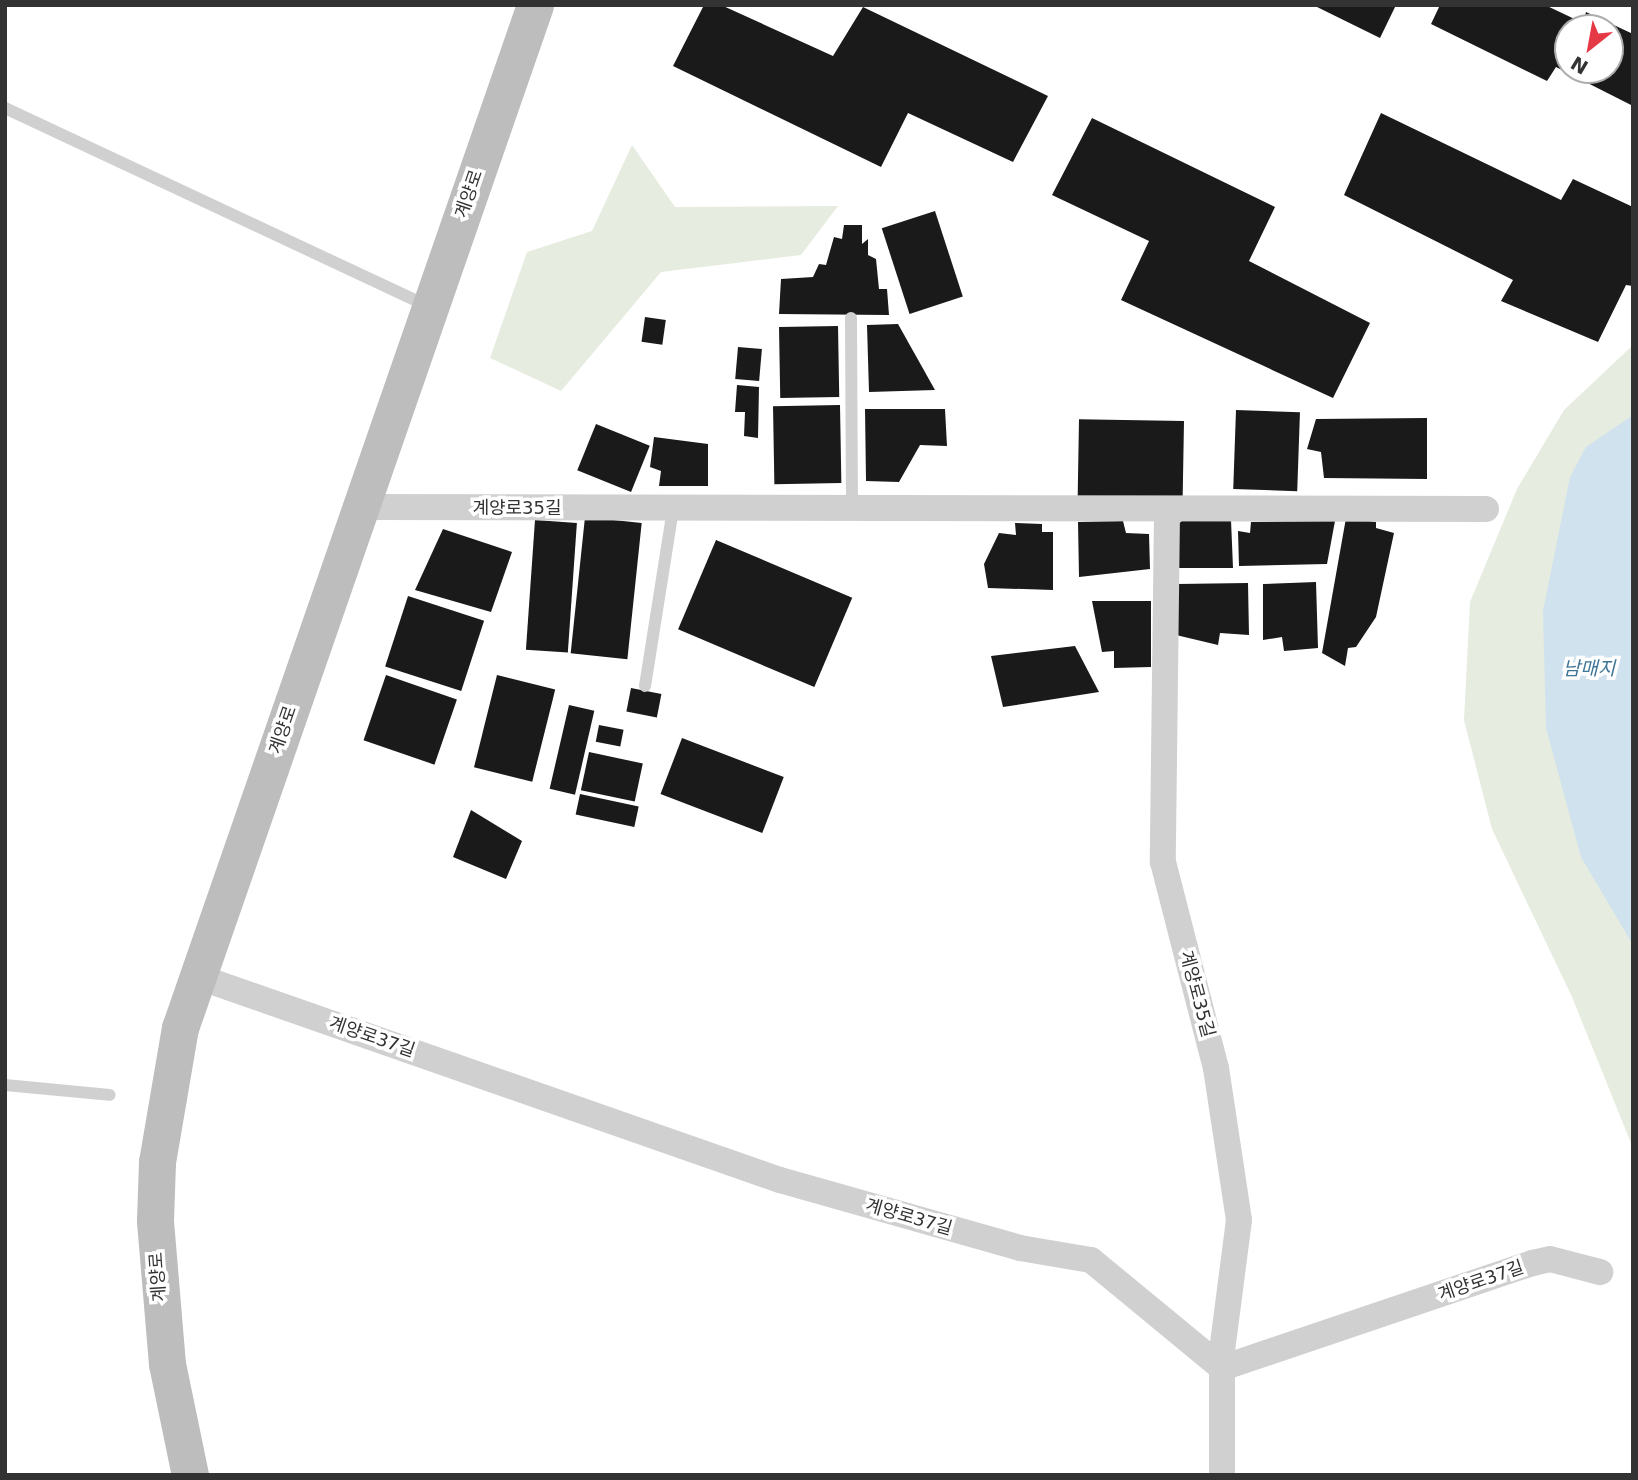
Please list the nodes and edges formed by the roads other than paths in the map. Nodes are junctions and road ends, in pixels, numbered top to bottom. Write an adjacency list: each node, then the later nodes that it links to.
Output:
1 (535, 5): 3 (street, 계양로)
2 (5, 108): 3 (lane)
3 (430, 307): 5 (street, 계양로)
4 (851, 318): 8 (lane)
5 (362, 506): 6 (street, 계양로35길); 11 (street, 계양로)
6 (673, 509): 8 (street, 계양로35길); 10 (lane)
7 (1486, 509): 9 (street, 계양로35길)
8 (852, 510): 9 (street, 계양로35길)
9 (1167, 513): 15 (street, 계양로35길)
10 (645, 686)
11 (196, 976): 15 (street, 계양로37길); 16 (street, 계양로)
12 (5, 1085): 13 (lane)
13 (110, 1095)
14 (1600, 1272): 15 (street, 계양로37길)
15 (1222, 1368): 17 (street, 계양로35길)
16 (190, 1475)
17 (1222, 1475)

